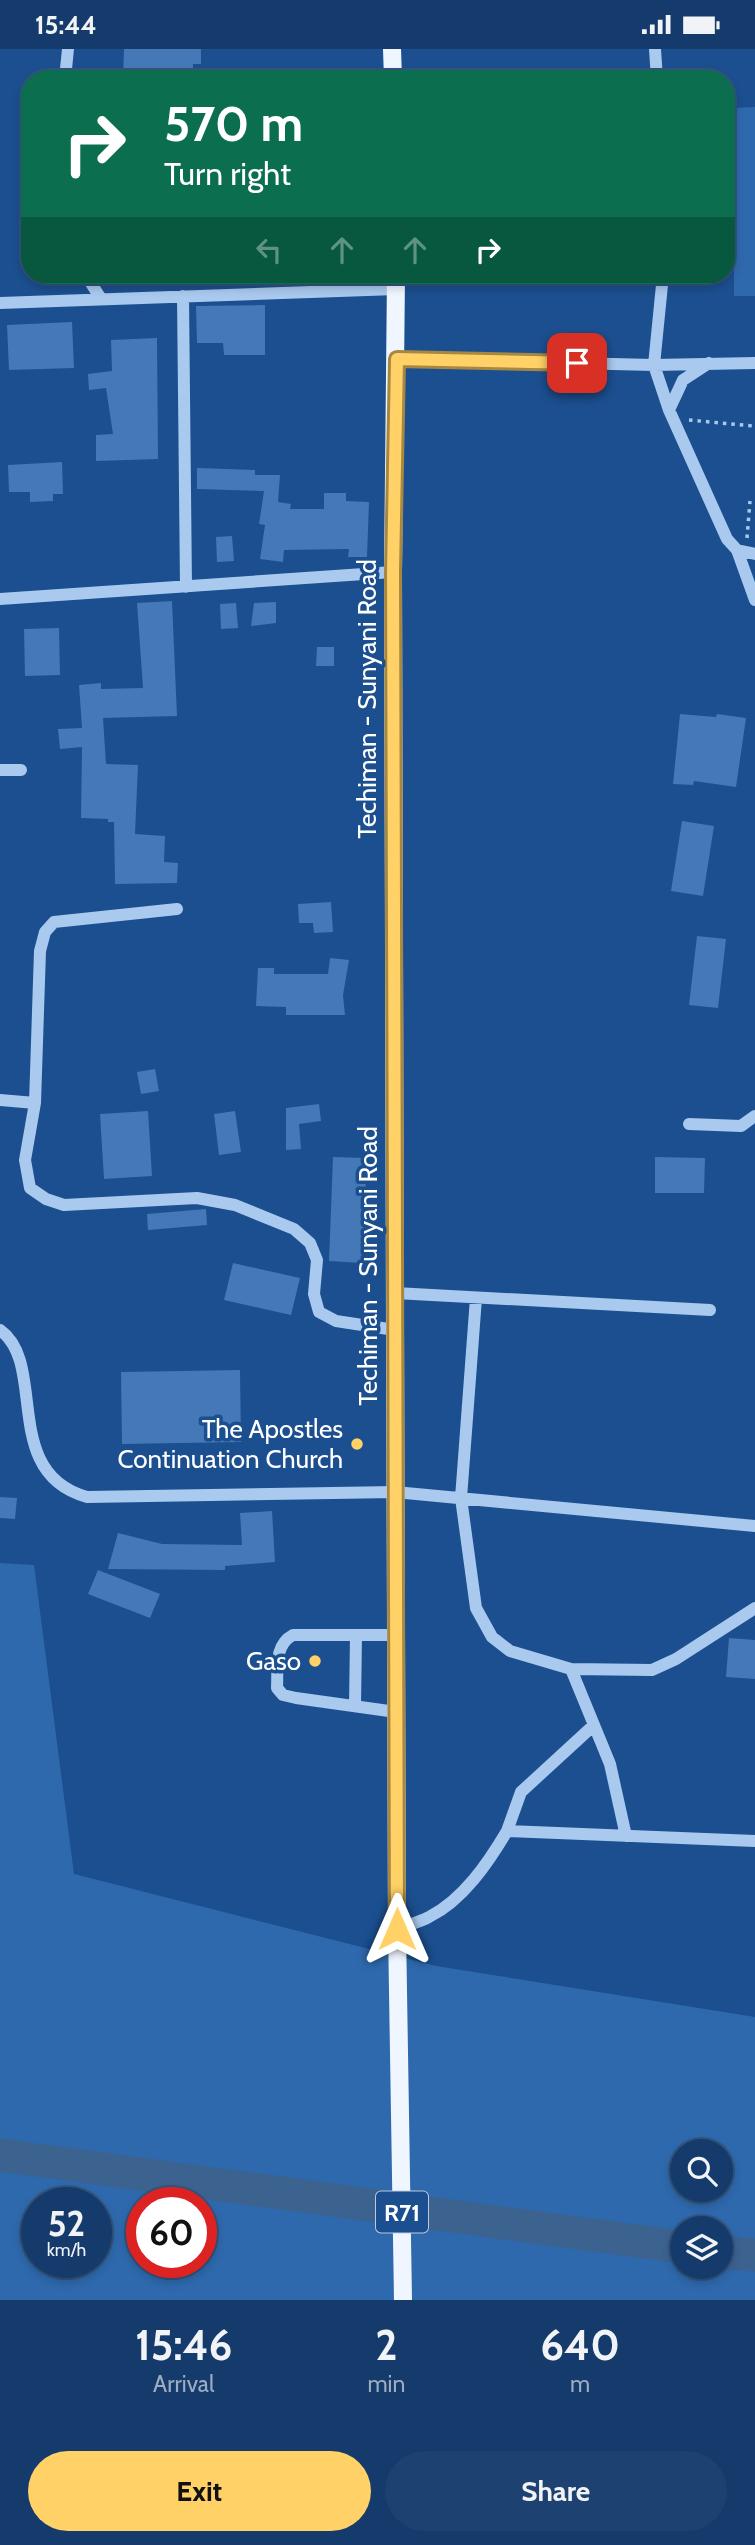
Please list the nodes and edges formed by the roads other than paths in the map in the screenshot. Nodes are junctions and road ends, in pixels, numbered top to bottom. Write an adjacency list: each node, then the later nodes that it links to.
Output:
1 (68, 49): 4 (street)
2 (392, 49): 5 (main road)
3 (655, 49): 6 (street)
4 (66, 70)
5 (393, 70)
6 (656, 70)
7 (92, 284): 13 (street)
8 (366, 284): 12 (street)
9 (396, 284): 16 (main road, Techiman - Sunyani Road / R71)
10 (662, 284): 19 (street)
11 (0, 296): 14 (street)
12 (183, 296): 13 (street); 24 (street)
13 (102, 299): 14 (street)
14 (18, 301): 15 (street)
15 (0, 303)
16 (397, 359): 19 (street); 23 (main road, Techiman - Sunyani Road / R71)
17 (709, 363): 18 (street); 19 (street); 20 (street)
18 (755, 363)
19 (654, 365): 20 (street)
20 (671, 414): 21 (street)
21 (737, 550): 22 (street); 26 (street)
22 (755, 554)
23 (393, 572): 24 (street); 34 (main road, Techiman - Sunyani Road / R71)
24 (186, 587): 25 (street)
25 (0, 599)
26 (755, 600)
27 (0, 770): 28 (street)
28 (21, 770)
29 (177, 909): 31 (street)
30 (0, 1100): 31 (street)
31 (36, 1103): 38 (street)
32 (755, 1116): 33 (street)
33 (689, 1124)
34 (395, 1293): 35 (street); 38 (main road, Techiman - Sunyani Road / R71)
35 (476, 1298): 36 (street); 40 (street)
36 (710, 1311)
37 (0, 1330): 39 (street)
38 (395, 1330): 39 (main road, Techiman - Sunyani Road / R71)
39 (395, 1492): 40 (street); 44 (main road, Techiman - Sunyani Road / R71)
40 (461, 1498): 41 (street); 45 (street)
41 (755, 1526)
42 (755, 1608): 45 (street)
43 (356, 1635): 44 (street); 46 (street); 46 (street)
44 (396, 1635): 47 (main road, Techiman - Sunyani Road / R71)
45 (570, 1669): 48 (street)
46 (355, 1706): 47 (street)
47 (396, 1712): 52 (main road, Techiman - Sunyani Road / R71)
48 (594, 1725): 49 (street); 50 (street)
49 (507, 1831): 50 (street); 52 (street)
50 (626, 1836): 51 (street)
51 (755, 1841)
52 (397, 1929): 53 (main road, Techiman - Sunyani Road / R71)
53 (403, 2300)

